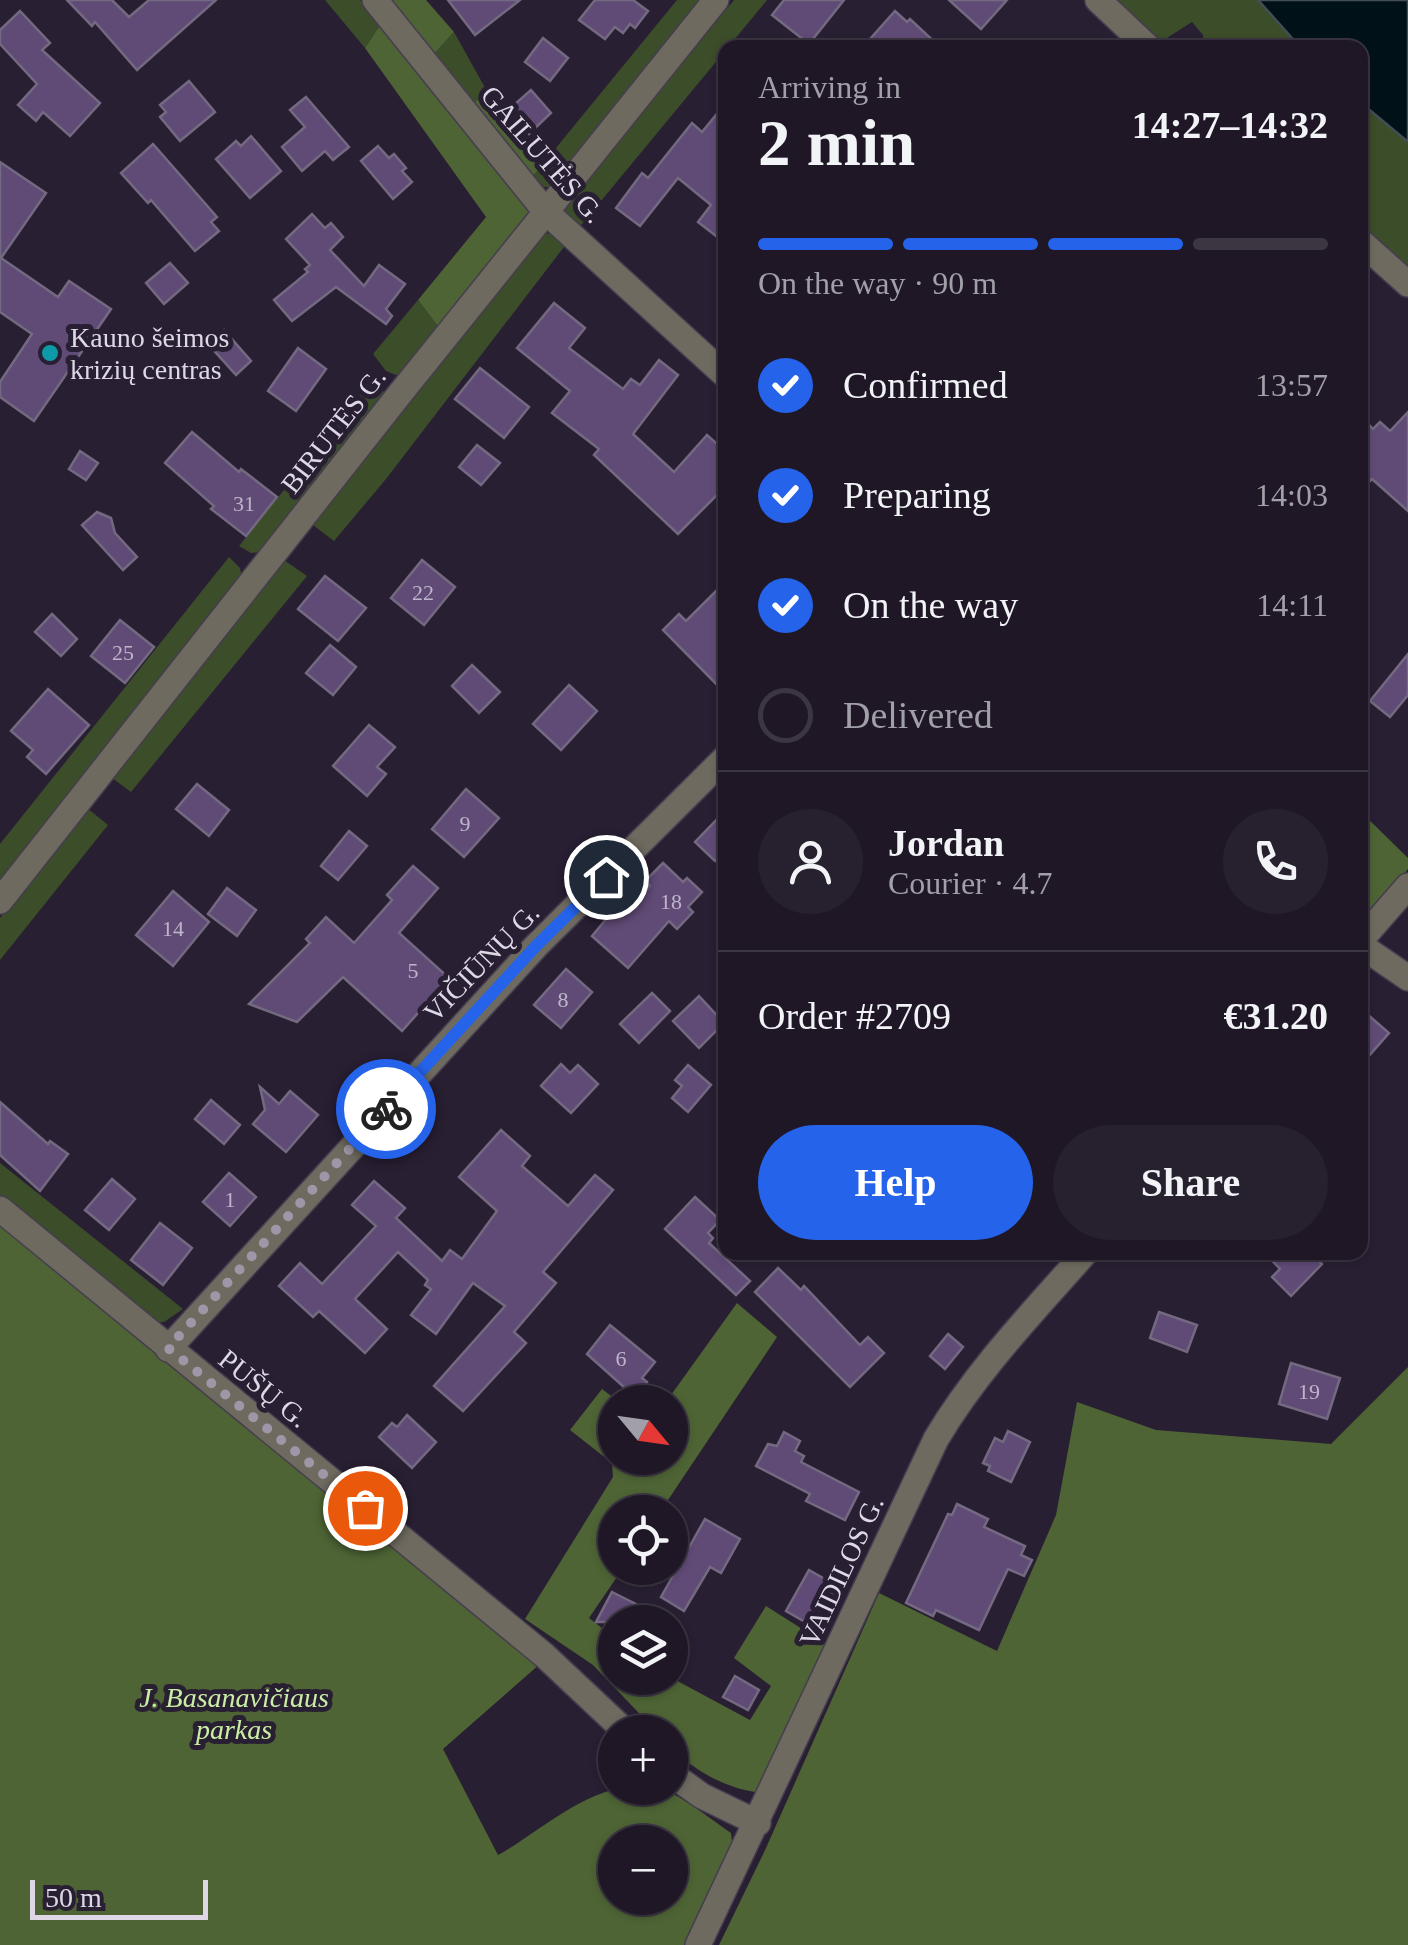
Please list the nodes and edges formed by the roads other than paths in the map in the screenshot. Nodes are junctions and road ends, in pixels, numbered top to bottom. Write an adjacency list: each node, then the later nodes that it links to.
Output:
1 (374, 0): 5 (street, GAILUTĖS G.)
2 (716, 0): 5 (street, BIRUTĖS G.)
3 (1098, 0): 4 (street)
4 (1140, 40)
5 (546, 212): 8 (street, GAILUTĖS G.); 11 (street, BIRUTĖS G.)
6 (1368, 248): 7 (street)
7 (1408, 284)
8 (718, 369)
9 (718, 765): 17 (street, VIČIŪNŲ G.)
10 (1408, 886): 12 (street)
11 (0, 901)
12 (1368, 934)
13 (1368, 949): 14 (street)
14 (1408, 978)
15 (0, 1209): 17 (street, PUŠŲ G.)
16 (1079, 1260): 20 (street, VAIDILOS G.)
17 (168, 1348): 18 (street, PUŠŲ G.)
18 (608, 1715)
19 (688, 1786): 20 (street)
20 (758, 1823): 21 (street, VAIDILOS G.)
21 (698, 1945)

